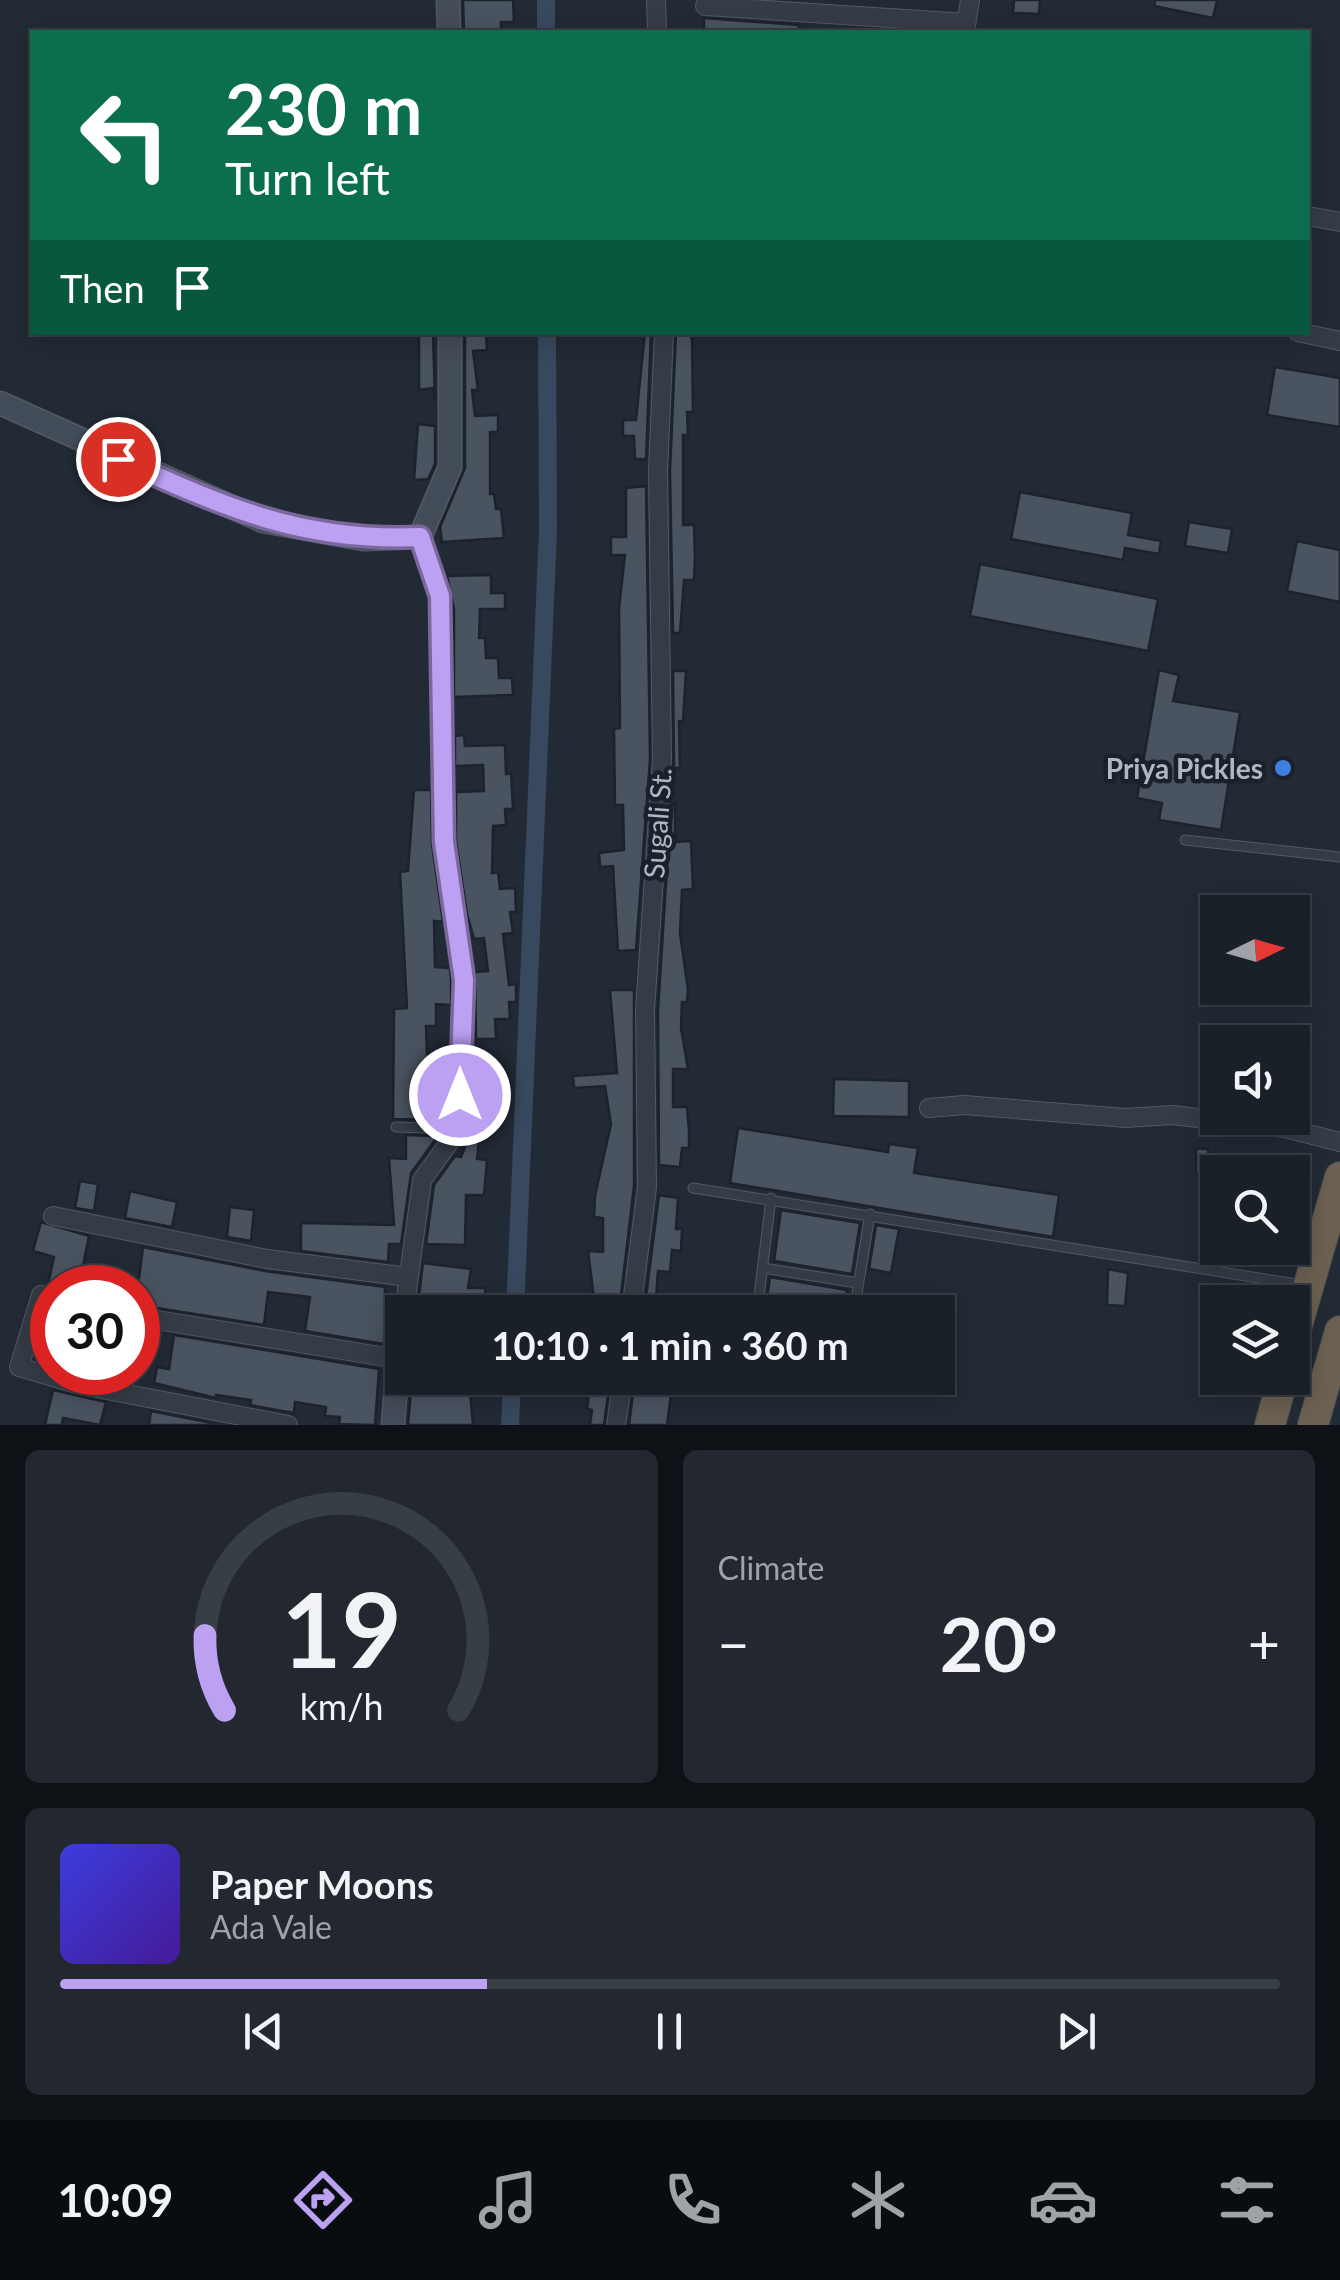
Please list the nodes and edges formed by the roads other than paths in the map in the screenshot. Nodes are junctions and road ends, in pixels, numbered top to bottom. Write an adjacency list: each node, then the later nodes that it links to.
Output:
1 (448, 0): 6 (street)
2 (656, 0): 7 (street)
3 (970, 0): 5 (street)
4 (705, 6): 5 (street)
5 (966, 28)
6 (449, 30)
7 (657, 30)
8 (1310, 216): 9 (street)
9 (1340, 222)
10 (450, 335): 15 (street)
11 (664, 335): 33 (street, Sugali St.)
12 (1310, 335): 13 (street)
13 (1340, 341)
14 (0, 403): 15 (street)
15 (420, 537): 20 (street)
16 (1185, 840): 17 (lane)
17 (1340, 856)
18 (929, 1108): 21 (street)
19 (396, 1127): 20 (lane)
20 (460, 1129): 28 (street)
21 (1340, 1142)
22 (1340, 1177): 31 (highway)
23 (693, 1188): 24 (lane)
24 (771, 1198): 25 (lane); 27 (lane)
25 (870, 1214): 29 (lane); 30 (lane)
26 (53, 1216): 28 (street)
27 (763, 1268): 29 (lane); 34 (lane)
28 (408, 1277): 32 (street)
29 (858, 1283): 35 (lane)
30 (1302, 1285)
31 (1309, 1285)
32 (406, 1295)
33 (633, 1295)
34 (759, 1295)
35 (856, 1295)
36 (160, 1321): 39 (street)
37 (30, 1331): 40 (street)
38 (1340, 1331): 49 (highway)
39 (385, 1357)
40 (30, 1370)
41 (133, 1395): 45 (street)
42 (395, 1395): 46 (street)
43 (620, 1395): 47 (street)
44 (1278, 1395): 48 (highway)
45 (288, 1425)
46 (393, 1425)
47 (616, 1425)
48 (1270, 1425)
49 (1314, 1425)

